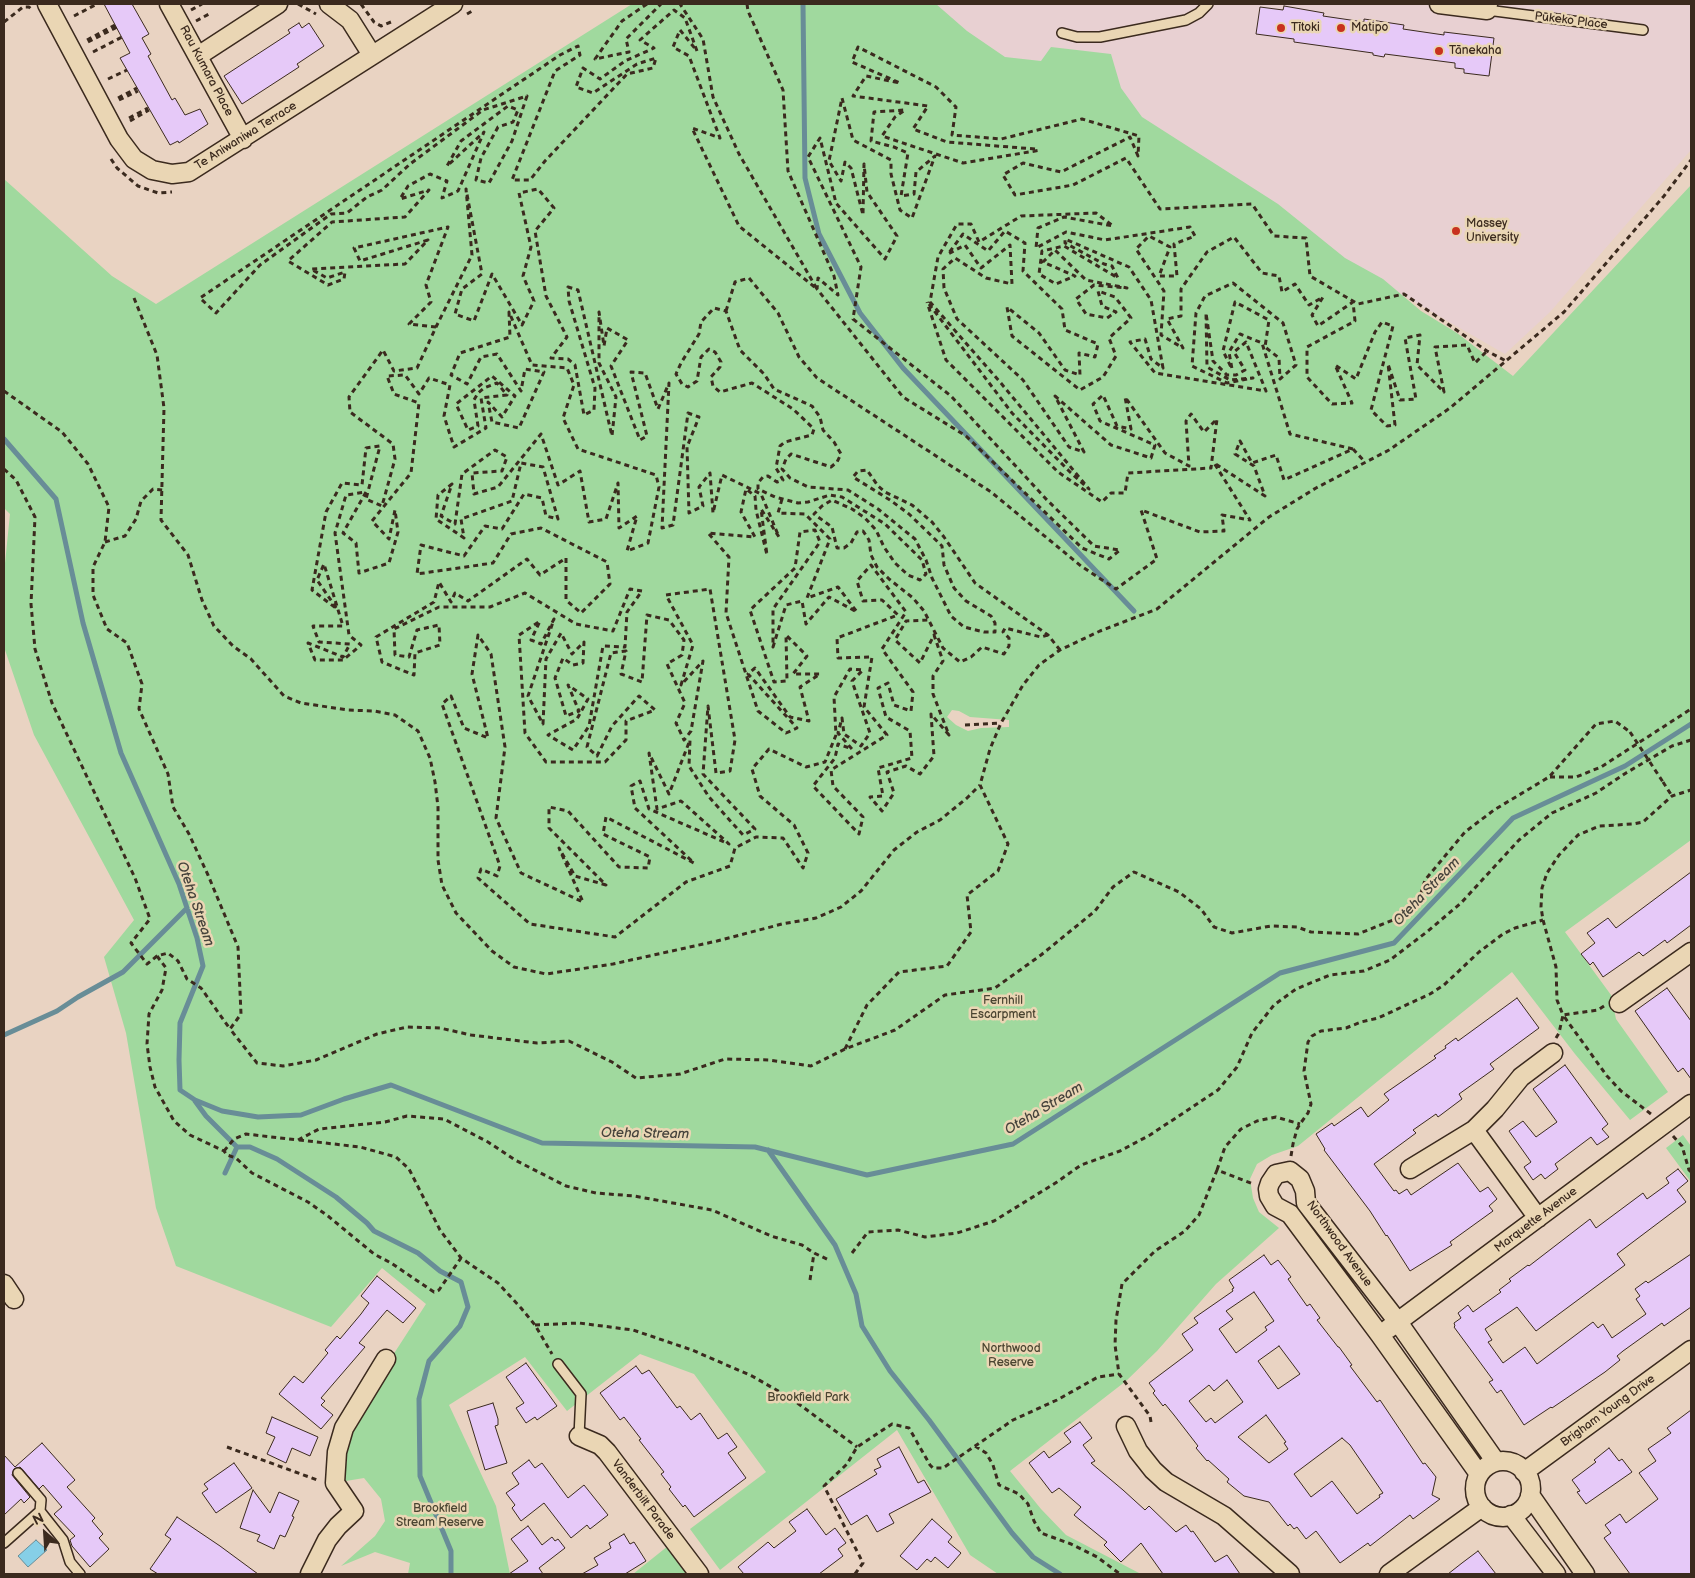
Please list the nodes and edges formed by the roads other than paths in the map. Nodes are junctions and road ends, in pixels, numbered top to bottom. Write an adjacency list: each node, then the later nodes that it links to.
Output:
1 (47, 4): 13 (street, Te Aniwaniwa Terrace)
2 (169, 4): 12 (street, Rau Kumara Place)
3 (278, 4): 12 (street)
4 (329, 4): 11 (street)
5 (453, 4): 11 (street, Te Aniwaniwa Terrace)
6 (1208, 4): 10 (lane)
7 (1439, 4): 8 (street, Pūkeko Place)
8 (1487, 7): 9 (lane, Pūkeko Place)
9 (1643, 30)
10 (1062, 33)
11 (372, 55): 13 (street, Te Aniwaniwa Terrace)
12 (198, 56): 13 (street, Rau Kumara Place)
13 (243, 139)
14 (1691, 952): 15 (street)
15 (1612, 1004)
16 (1553, 1053): 18 (street)
17 (1691, 1104): 20 (street, Marquette Avenue)
18 (1474, 1130): 19 (street); 20 (street)
19 (1410, 1169)
20 (1538, 1218): 23 (street, Marquette Avenue)
21 (4, 1284): 22 (street)
22 (14, 1300)
23 (1398, 1322): 24 (street, Marquette Avenue); 24 (street, Northwood Avenue); 30 (street, Northwood Avenue)
24 (1380, 1335): 33 (street, Northwood Avenue)
25 (1691, 1350): 31 (street, Brigham Young Drive)
26 (386, 1359): 40 (street)
27 (558, 1364): 29 (lane)
28 (1126, 1426): 42 (street)
29 (579, 1436): 41 (street, Vanderbilt Parade)
30 (1496, 1462): 31 (street); 33 (street)
31 (1524, 1472): 34 (street)
32 (18, 1473): 36 (lane)
33 (1480, 1474): 35 (street)
34 (1530, 1495): 37 (street); 45 (street)
35 (1482, 1507): 37 (street); 43 (street)
36 (40, 1511): 38 (lane); 39 (lane)
37 (1511, 1515): 44 (street)
38 (4, 1543)
39 (80, 1574)
40 (310, 1574)
41 (699, 1574)
42 (1290, 1574)
43 (1389, 1574)
44 (1556, 1574)
45 (1585, 1574)

